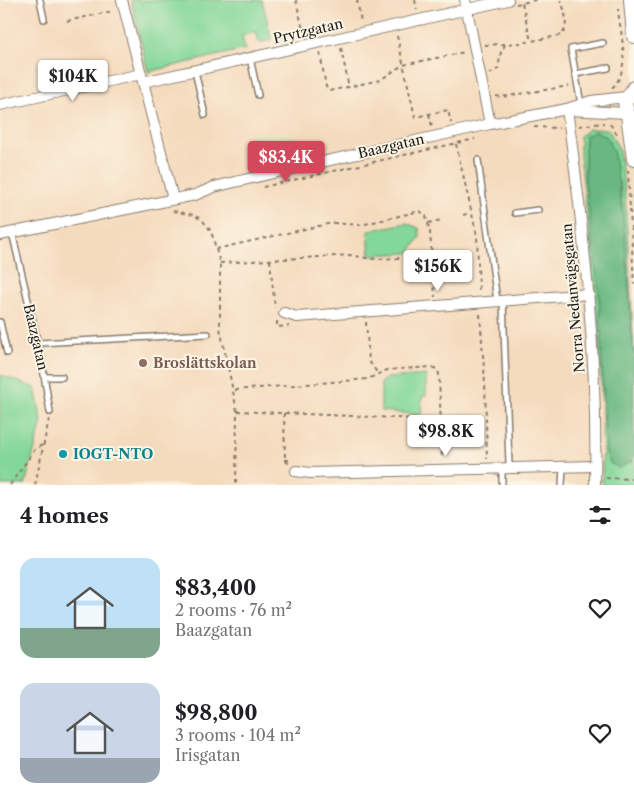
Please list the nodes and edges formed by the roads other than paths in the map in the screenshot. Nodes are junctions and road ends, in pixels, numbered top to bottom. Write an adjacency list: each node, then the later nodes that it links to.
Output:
1 (40, 0): 6 (lane)
2 (122, 0): 14 (street)
3 (631, 0): 7 (main road)
4 (511, 3): 5 (street, Prytzgatan)
5 (466, 5): 9 (street, Prytzgatan); 22 (street)
6 (44, 19)
7 (634, 36)
8 (603, 43): 12 (lane)
9 (250, 58): 11 (street, Prytzgatan); 16 (lane)
10 (608, 68): 12 (lane)
11 (195, 71): 14 (street, Prytzgatan); 20 (lane)
12 (575, 74): 17 (lane)
13 (634, 76): 15 (main road)
14 (142, 78): 18 (street, Prytzgatan); 25 (street)
15 (630, 92): 17 (street, Baazgatan); 21 (main road)
16 (258, 95)
17 (581, 104): 19 (street, Baazgatan)
18 (0, 105)
19 (567, 110): 21 (street, Baazgatan); 22 (street, Baazgatan); 30 (street, Norra Nedanvägsgatan)
20 (205, 115)
21 (631, 118): 23 (main road)
22 (490, 124): 25 (street, Baazgatan)
23 (634, 159)
24 (478, 160): 31 (lane)
25 (174, 204): 28 (street, Baazgatan)
26 (538, 210): 27 (lane)
27 (515, 213)
28 (12, 232): 29 (street, Baazgatan); 35 (lane, Baazgatan)
29 (0, 235)
30 (589, 294): 31 (street); 41 (street, Norra Nedanvägsgatan)
31 (500, 301): 32 (street); 40 (lane)
32 (280, 315)
33 (0, 324): 36 (lane)
34 (208, 334): 35 (lane)
35 (38, 343): 37 (lane, Baazgatan)
36 (7, 353)
37 (45, 377): 38 (lane); 39 (lane, Baazgatan)
38 (62, 377)
39 (50, 412)
40 (506, 466): 42 (street); 43 (street); 45 (lane)
41 (595, 466): 42 (street); 44 (street, Norra Nedanvägsgatan)
42 (563, 467): 46 (lane)
43 (296, 471)
44 (595, 482)
45 (502, 485)
46 (562, 485)

